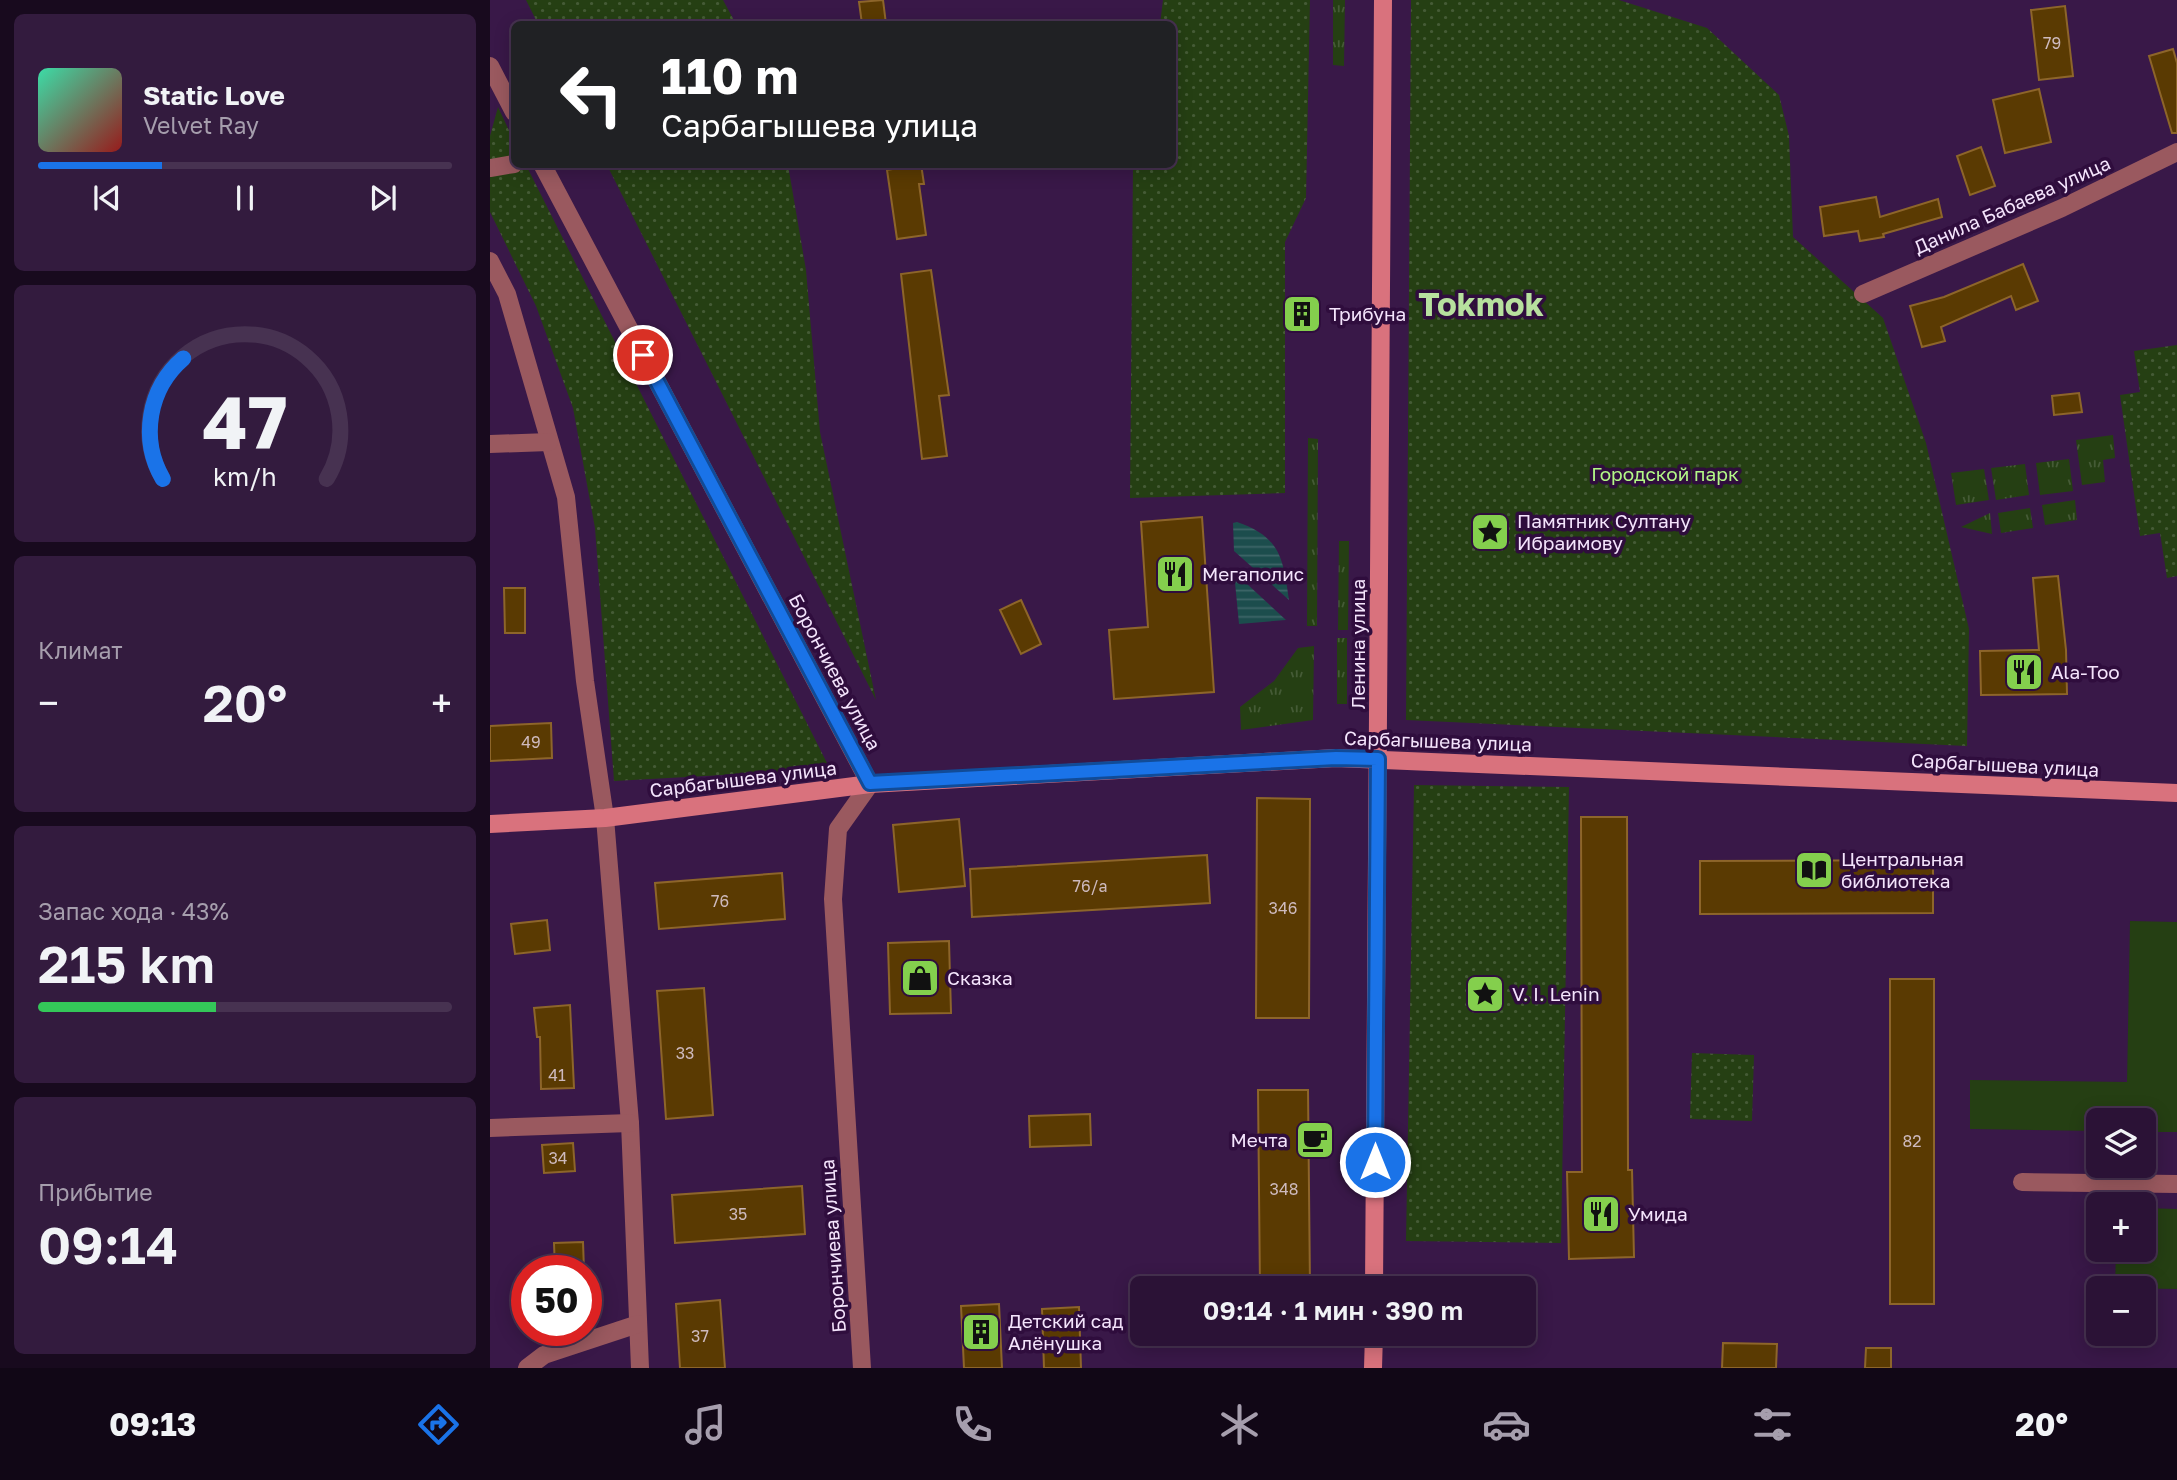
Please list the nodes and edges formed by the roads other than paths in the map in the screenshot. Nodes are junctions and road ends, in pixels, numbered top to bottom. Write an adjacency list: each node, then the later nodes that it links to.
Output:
1 (1383, 0): 12 (street, Ленина улица)
2 (490, 66): 3 (street)
3 (511, 106)
4 (2177, 152): 9 (street, Данила Бабаева улица)
5 (511, 165): 7 (street)
6 (544, 168): 13 (street, Борончиева улица)
7 (490, 169)
8 (490, 261): 10 (street)
9 (1863, 294)
10 (549, 442): 11 (street); 15 (street)
11 (490, 444)
12 (1378, 759): 13 (street, Сарбагышева улица); 14 (street, Сарбагышева улица); 21 (street, Ленина улица)
13 (870, 783): 15 (street, Сарбагышева улица); 26 (street, Борончиева улица)
14 (2177, 793)
15 (605, 818): 16 (street, Сарбагышева улица); 17 (street)
16 (490, 824)
17 (630, 1123): 18 (street); 22 (street)
18 (490, 1128)
19 (2022, 1182): 20 (street)
20 (2177, 1184)
21 (1374, 1276)
22 (638, 1324): 24 (street); 25 (street)
23 (1374, 1346): 27 (street)
24 (527, 1368)
25 (640, 1368)
26 (862, 1368)
27 (1373, 1368)

